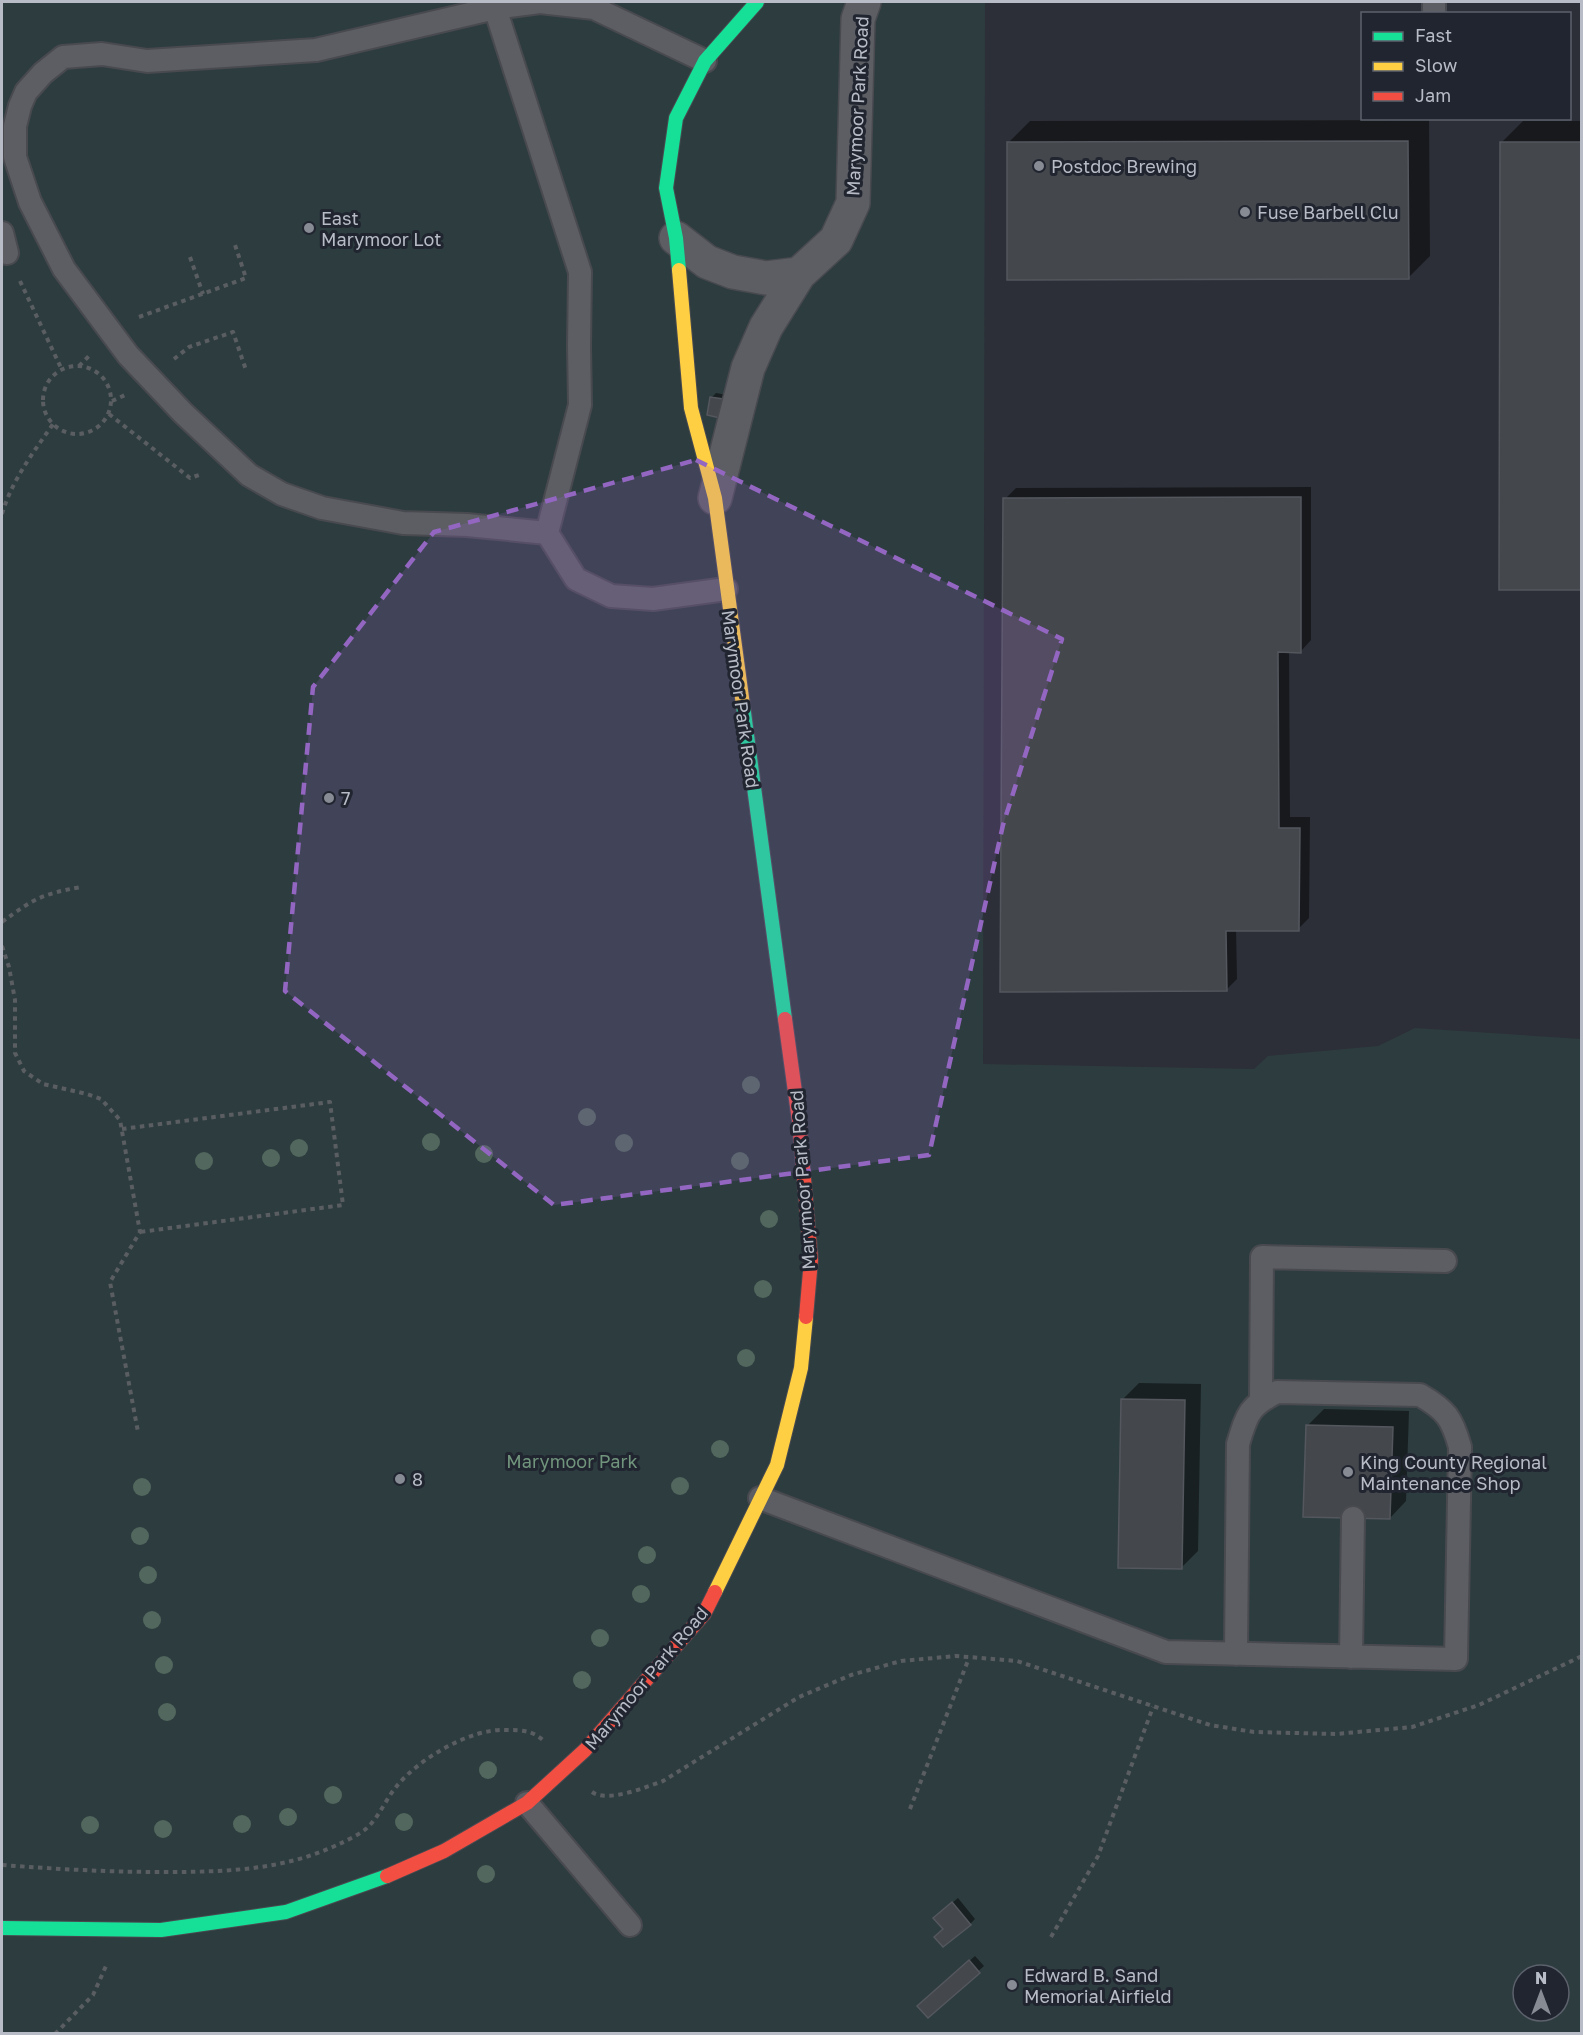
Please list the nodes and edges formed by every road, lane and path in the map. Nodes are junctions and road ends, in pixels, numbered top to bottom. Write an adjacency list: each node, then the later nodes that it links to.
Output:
1 (757, 2): 4 (street, Marymoor Park Road)
2 (864, 2): 9 (street, Marymoor Park Road)
3 (495, 8): 4 (lane); 21 (lane); 24 (lane)
4 (705, 61): 5 (street, Marymoor Park Road)
5 (676, 238): 9 (street); 22 (street, Marymoor Park Road)
6 (234, 242): 10 (path)
7 (4, 243): 15 (path)
8 (190, 257): 10 (path)
9 (800, 274): 22 (street, Marymoor Park Road)
10 (203, 294): 11 (path)
11 (130, 320)
12 (92, 352): 14 (path)
13 (171, 361): 16 (path)
14 (78, 366): 15 (path); 18 (path)
15 (62, 370): 20 (path)
16 (246, 370)
17 (129, 393): 18 (path)
18 (112, 401): 19 (path)
19 (109, 414): 20 (path); 21 (path)
20 (53, 424): 23 (path)
21 (237, 464): 24 (lane)
22 (715, 498): 25 (street, Marymoor Park Road)
23 (2, 514)
24 (547, 533): 25 (lane)
25 (726, 589): 34 (street, Marymoor Park Road)
26 (81, 887): 27 (path)
27 (2, 922)
28 (2, 945): 29 (path)
29 (122, 1129): 30 (path); 30 (path)
30 (140, 1232): 33 (path)
31 (1445, 1261): 32 (lane)
32 (1261, 1400): 36 (lane); 38 (lane)
33 (138, 1432)
34 (760, 1498): 36 (lane); 43 (street, Marymoor Park Road)
35 (1353, 1518): 38 (lane)
36 (1236, 1654): 38 (lane)
37 (1581, 1656): 40 (path)
38 (1351, 1657)
39 (969, 1658): 40 (path); 42 (path); 44 (path)
40 (1153, 1707): 49 (path)
41 (546, 1743): 45 (path)
42 (587, 1786)
43 (527, 1803): 46 (lane); 48 (street, Marymoor Park Road)
44 (910, 1809)
45 (2, 1865)
46 (630, 1925)
47 (2, 1928): 48 (street, Marymoor Park Road)
48 (124, 1929): 50 (path)
49 (1051, 1937)
50 (55, 2034)

